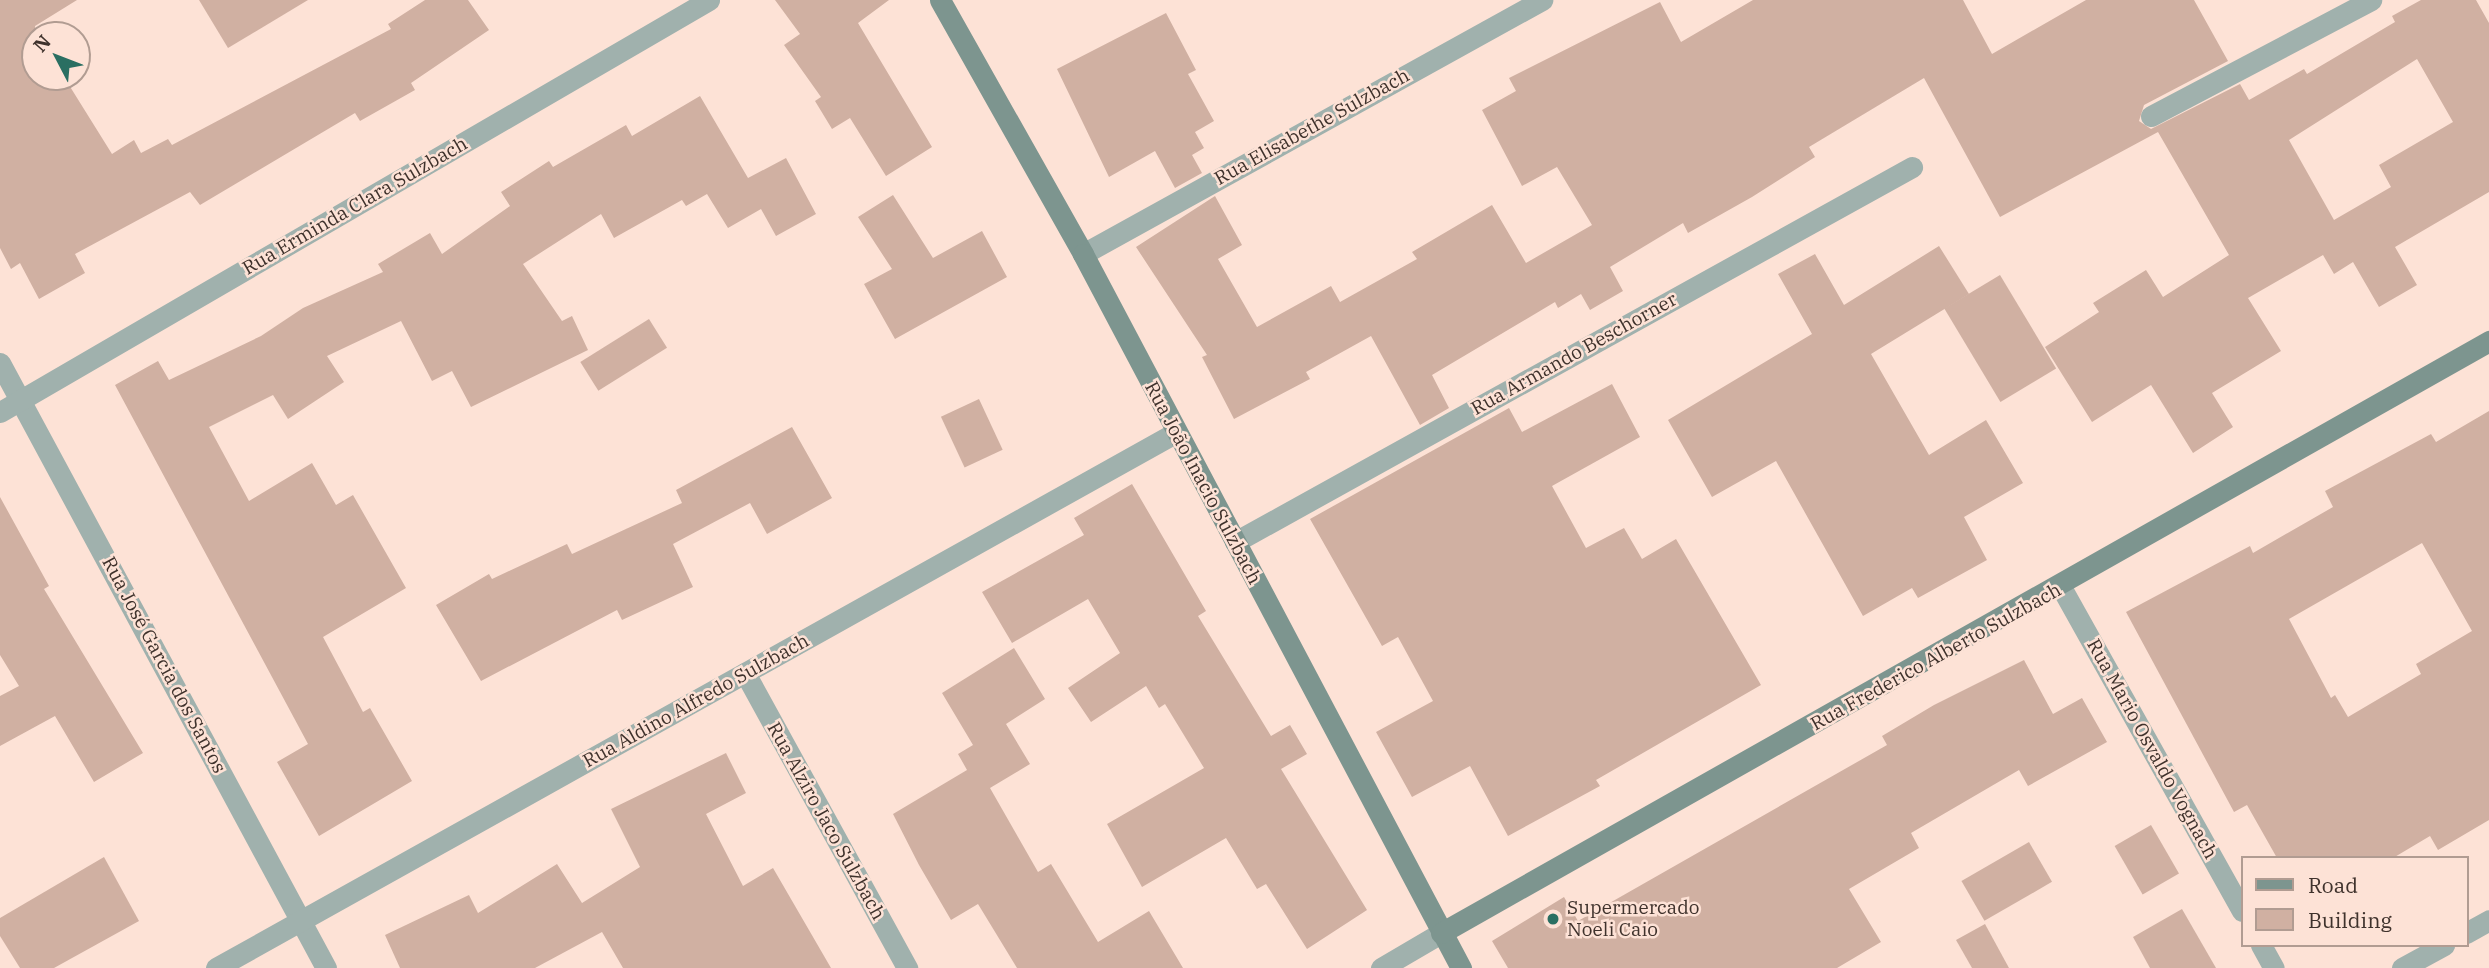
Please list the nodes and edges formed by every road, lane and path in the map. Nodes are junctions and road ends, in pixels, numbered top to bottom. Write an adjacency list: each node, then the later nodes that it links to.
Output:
1 (709, 0): 10 (street, Rua Erminda Clara Sulzbach)
2 (940, 0): 7 (street, Rua João Inacio Sulzbach)
3 (1542, 0): 7 (street, Rua Elisabethe Sulzbach)
4 (2371, 0): 5 (street)
5 (2151, 116)
6 (1912, 167): 13 (street, Rua Armando Beschorner)
7 (1083, 254): 12 (street, Rua João Inacio Sulzbach)
8 (2489, 341): 14 (street, Rua Frederico Alberto Sulzbach)
9 (0, 363): 10 (street, Rua José Garcia dos Santos)
10 (21, 400): 11 (street, Rua Erminda Clara Sulzbach); 17 (street, Rua José Garcia dos Santos)
11 (0, 412)
12 (1175, 433): 13 (street, Rua João Inacio Sulzbach); 15 (street, Rua Aldino Alfredo Sulzbach)
13 (1235, 542): 20 (street, Rua João Inacio Sulzbach)
14 (2061, 587): 16 (street, Rua Mario Osvaldo Vognach); 20 (street, Rua Frederico Alberto Sulzbach)
15 (745, 673): 17 (street, Rua Aldino Alfredo Sulzbach); 25 (street, Rua Alziro Jaco Sulzbach)
16 (2240, 907)
17 (301, 920): 23 (street, Rua Aldino Alfredo Sulzbach); 24 (street, Rua José Garcia dos Santos)
18 (2489, 920): 19 (street)
19 (2468, 932)
20 (1441, 933): 26 (street, Rua Frederico Alberto Sulzbach); 27 (street, Rua João Inacio Sulzbach)
21 (2263, 947): 28 (street)
22 (2440, 947): 29 (street)
23 (216, 968)
24 (327, 968)
25 (907, 968)
26 (1381, 968)
27 (1461, 968)
28 (2274, 968)
29 (2402, 968)

